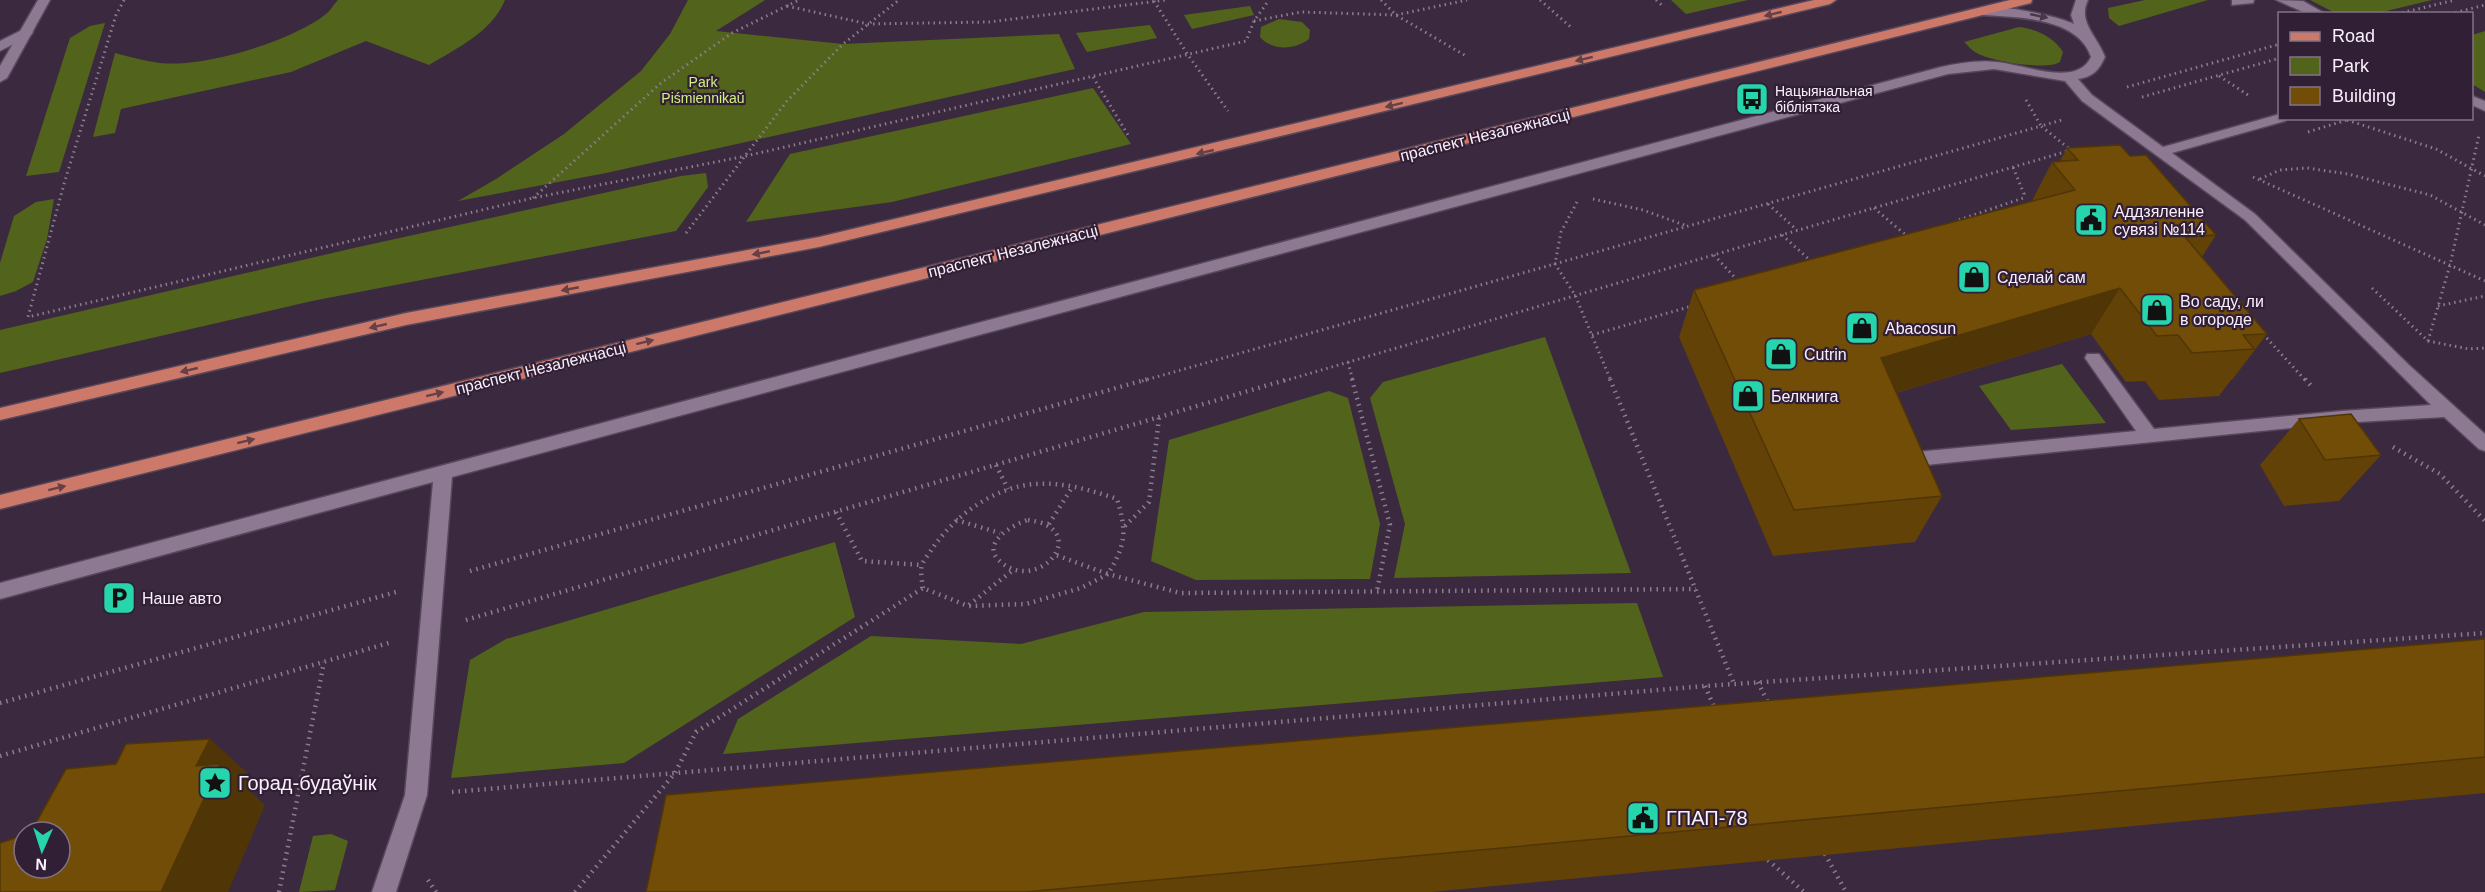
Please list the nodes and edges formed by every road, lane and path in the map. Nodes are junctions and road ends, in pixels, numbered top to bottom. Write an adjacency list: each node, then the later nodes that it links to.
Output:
1 (44, 0): 27 (street)
2 (124, 0): 56 (path)
3 (800, 0): 18 (path)
4 (899, 0): 26 (path)
5 (1166, 0): 16 (path)
6 (1269, 0): 25 (path)
7 (1381, 0): 24 (path)
8 (1467, 0): 24 (path)
9 (1540, 0): 28 (path)
10 (1656, 0): 20 (path)
11 (1830, 0): 86 (main road, one-way to 86)
12 (2026, 0): 19 (main road, праспект Незалежнасці)
13 (2082, 0): 31 (street)
14 (2282, 0): 21 (street)
15 (2454, 0): 22 (path)
16 (1154, 1): 26 (path); 33 (path)
17 (2485, 5): 23 (path)
18 (787, 6): 26 (path); 56 (path)
19 (1981, 11): 31 (street, one-way to 31); 96 (main road, праспект Незалежнасці, one-way to 19)
20 (1656, 12)
21 (2316, 12)
22 (2405, 12)
23 (2458, 12)
24 (1396, 15): 25 (path); 34 (path)
25 (1254, 21): 33 (path)
26 (868, 24): 49 (path)
27 (26, 32): 30 (street); 39 (street)
28 (1564, 34)
29 (2278, 45): 40 (path)
30 (0, 47)
31 (2097, 52): 38 (street)
32 (1476, 54): 34 (path)
33 (1188, 55): 37 (path); 42 (path)
34 (1467, 56): 35 (path)
35 (1456, 59)
36 (2278, 59): 41 (path)
37 (1093, 77): 46 (path); 49 (path)
38 (2069, 77): 48 (street); 93 (street)
39 (0, 78)
40 (2117, 90)
41 (2142, 97)
42 (1219, 114)
43 (2278, 119): 48 (street)
44 (2347, 120): 52 (path)
45 (2480, 132): 52 (path)
46 (1128, 135)
47 (2072, 150): 50 (path); 51 (path); 57 (path)
48 (2162, 152): 84 (street)
49 (746, 156): 56 (path); 65 (path)
50 (2080, 158)
51 (2013, 167): 58 (path); 60 (path)
52 (2473, 167): 53 (path); 59 (path)
53 (2485, 176)
54 (2259, 179): 55 (path); 59 (path); 69 (path)
55 (2276, 195)
56 (533, 198)
57 (1767, 204): 62 (path); 63 (path)
58 (1874, 208): 63 (path); 66 (path)
59 (2463, 211): 61 (path); 69 (path)
60 (1950, 223)
61 (2485, 225)
62 (1688, 226): 68 (path); 68 (path)
63 (1797, 230): 64 (path)
64 (1782, 235): 67 (path); 70 (path)
65 (684, 236)
66 (1898, 242)
67 (1713, 255): 73 (path); 74 (path)
68 (1555, 264): 74 (path); 107 (path)
69 (2450, 265): 71 (path); 77 (path)
70 (1819, 268)
71 (2485, 281)
72 (2369, 285): 80 (path)
73 (1746, 290)
74 (1575, 295): 79 (path); 83 (path)
75 (2485, 296): 77 (path)
76 (1702, 303): 79 (path)
77 (2438, 306): 80 (path)
78 (2259, 330): 87 (path)
79 (1592, 335): 109 (path)
80 (2428, 341): 81 (path); 84 (path)
81 (2485, 348)
82 (2093, 358): 89 (street)
83 (1348, 362): 88 (path); 111 (path)
84 (2403, 369): 85 (street)
85 (2448, 410): 87 (street); 90 (street)
86 (0, 414)
87 (2341, 417): 89 (street); 99 (path)
88 (1159, 418): 92 (path); 101 (path)
89 (2148, 436): 91 (street)
90 (2485, 444)
91 (1916, 459)
92 (996, 465): 95 (path); 97 (path)
93 (443, 474): 107 (street); 110 (street)
94 (1073, 486): 95 (path); 100 (path); 101 (path)
95 (1008, 489): 98 (path)
96 (0, 502)
97 (837, 512): 104 (path); 113 (path)
98 (956, 520): 102 (path); 104 (path)
99 (2485, 521)
100 (1049, 524): 102 (path); 103 (path)
101 (1125, 527): 106 (path)
102 (1000, 533): 105 (path)
103 (1056, 555): 105 (path); 106 (path)
104 (922, 565): 108 (path)
105 (1013, 570): 112 (path)
106 (1108, 574): 111 (path); 112 (path)
107 (433, 581): 113 (street); 119 (path)
108 (923, 588): 112 (path); 123 (path)
109 (1696, 589): 111 (path); 117 (path)
110 (0, 591)
111 (1377, 591)
112 (968, 606)
113 (430, 631): 115 (path); 124 (street)
114 (2485, 633): 116 (path)
115 (324, 662): 122 (path); 127 (path)
116 (1758, 682): 117 (path); 120 (path)
117 (1734, 684): 118 (path)
118 (1705, 686): 121 (path); 123 (path)
119 (0, 703)
120 (1771, 710)
121 (1717, 715)
122 (0, 756)
123 (675, 773): 124 (path); 129 (path)
124 (416, 795): 128 (street)
125 (1825, 854): 131 (path)
126 (1768, 860): 130 (path)
127 (279, 892)
128 (384, 892)
129 (575, 892)
130 (1804, 892)
131 (1846, 892)

